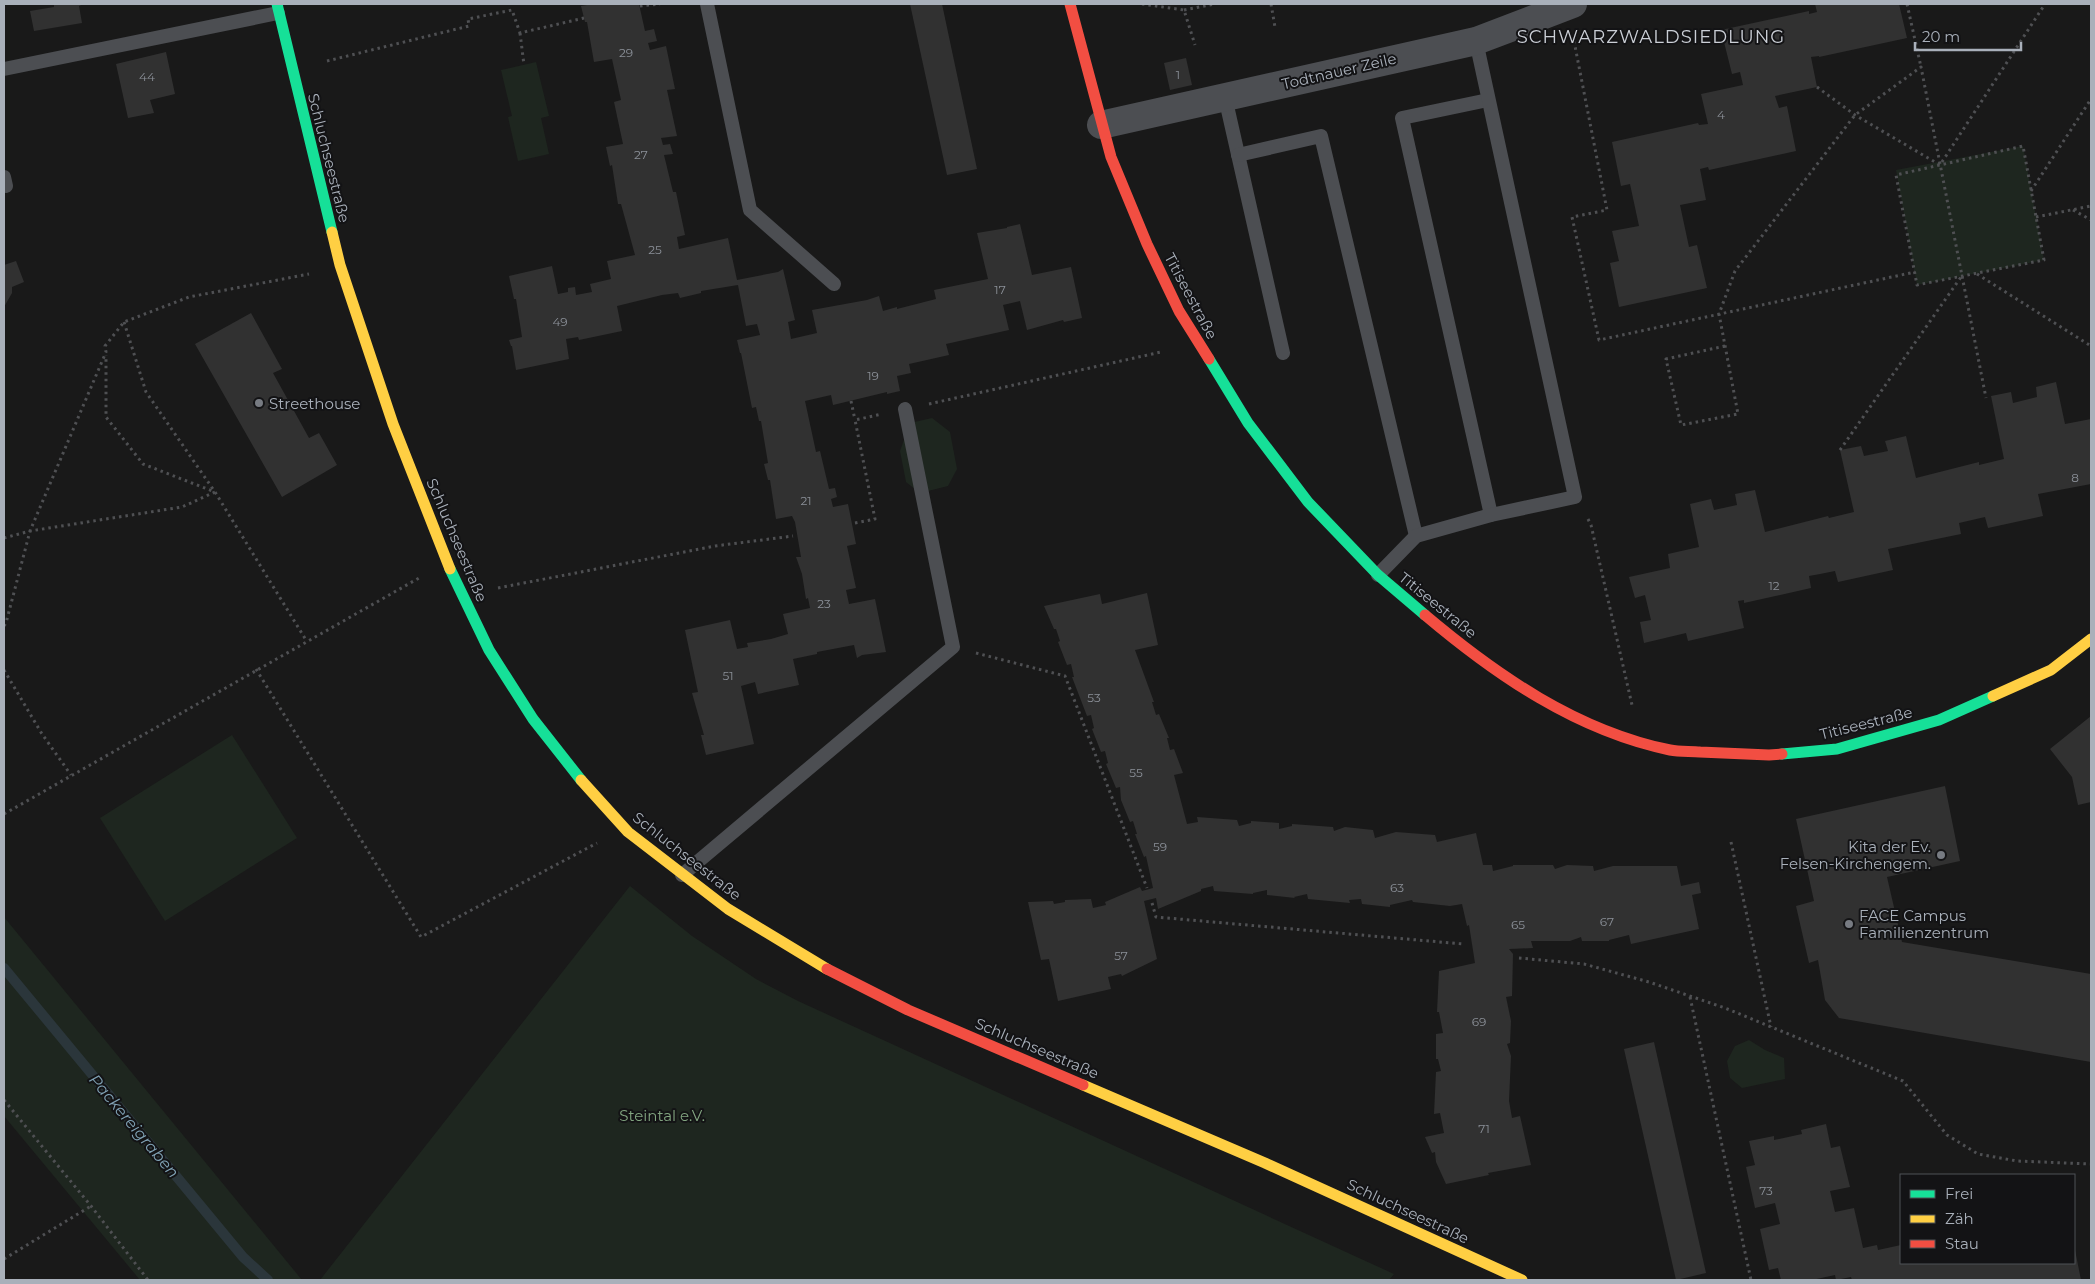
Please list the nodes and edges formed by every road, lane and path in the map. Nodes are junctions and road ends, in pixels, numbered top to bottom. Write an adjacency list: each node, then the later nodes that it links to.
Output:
1 (660, 4): 10 (path)
2 (707, 4): 40 (lane)
3 (1070, 4): 28 (street, Titiseestraße)
4 (1142, 4): 12 (path)
5 (1215, 4): 12 (path)
6 (1271, 4): 14 (path)
7 (1573, 4): 16 (street, Todtnauer Zeile)
8 (1907, 4): 21 (path)
9 (2044, 4): 30 (path)
10 (640, 6)
11 (277, 8): 22 (lane); 75 (street, Schluchseestraße)
12 (1184, 10): 18 (path)
13 (584, 18): 15 (path)
14 (1276, 27)
15 (520, 33): 19 (path); 20 (path)
16 (1476, 41): 24 (street, Todtnauer Zeile); 26 (lane)
17 (1574, 41): 41 (path)
18 (1195, 45)
19 (328, 61)
20 (524, 65)
21 (1921, 67): 27 (path); 30 (path)
22 (4, 69)
23 (1817, 87): 27 (path)
24 (1225, 97): 28 (street, Todtnauer Zeile); 29 (lane)
25 (2091, 99): 31 (path)
26 (1488, 100): 54 (lane); 55 (lane)
27 (1855, 116): 30 (path); 41 (path)
28 (1101, 125): 61 (street, Titiseestraße)
29 (1238, 155): 47 (lane); 59 (lane)
30 (1940, 165): 31 (path); 39 (path); 48 (path)
31 (2031, 192): 34 (path)
32 (2091, 206): 33 (path)
33 (2073, 210): 34 (path); 35 (path)
34 (2036, 217): 37 (path)
35 (2091, 220)
36 (1915, 272): 41 (path)
37 (1976, 273): 39 (path); 44 (path)
38 (309, 274): 42 (path)
39 (1962, 276): 52 (path)
40 (834, 284)
41 (1719, 314): 43 (path)
42 (124, 322): 45 (path); 53 (path)
43 (1725, 346): 43 (path)
44 (2091, 346)
45 (106, 352): 53 (path); 57 (path)
46 (1160, 352): 50 (path)
47 (1283, 353)
48 (1986, 398)
49 (851, 401): 51 (path)
50 (905, 409): 51 (path); 67 (lane)
51 (855, 420): 56 (path)
52 (1840, 450)
53 (214, 492): 57 (path); 66 (path)
54 (1575, 497): 55 (lane); 70 (path)
55 (1492, 515): 59 (lane)
56 (855, 523)
57 (30, 531): 60 (path); 64 (path)
58 (793, 536): 63 (path)
59 (1416, 536): 61 (lane)
60 (4, 538)
61 (1378, 576): 65 (street, Titiseestraße)
62 (420, 577): 66 (path)
63 (498, 588)
64 (4, 626)
65 (2091, 639)
66 (306, 640): 68 (path)
67 (953, 646): 75 (lane); 76 (path)
68 (256, 669): 71 (path); 74 (path)
69 (4, 670): 71 (path)
70 (1632, 706)
71 (71, 775): 72 (path)
72 (4, 814)
73 (1731, 842): 81 (path)
74 (598, 843)
75 (682, 875): 87 (street, Schluchseestraße)
76 (1147, 888)
77 (1152, 903): 78 (path)
78 (1463, 944)
79 (1519, 958): 80 (path)
80 (1690, 996): 81 (path); 88 (path)
81 (1771, 1028): 83 (path)
82 (4, 1100): 84 (path)
83 (2091, 1164)
84 (91, 1206): 85 (path); 86 (path)
85 (4, 1258)
86 (148, 1280)
87 (1522, 1280)
88 (1751, 1280)

